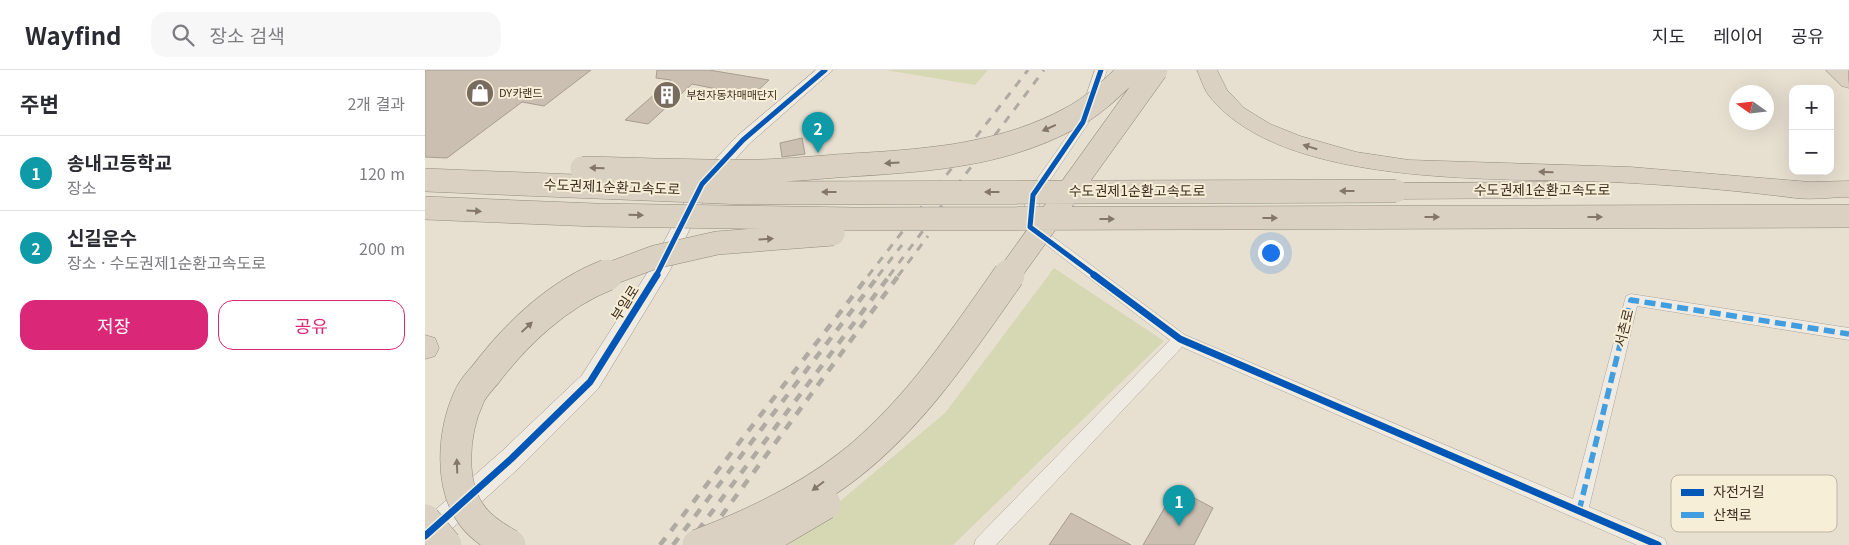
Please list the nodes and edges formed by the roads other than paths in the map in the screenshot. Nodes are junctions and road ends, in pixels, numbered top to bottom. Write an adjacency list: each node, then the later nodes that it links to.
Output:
1 (825, 70): 20 (street, 부일로)
2 (1101, 70): 17 (street)
3 (1131, 70): 9 (highway, one-way to 9, bridge)
4 (1156, 70): 23 (highway, one-way to 23, bridge)
5 (1171, 70): 24 (highway, bridge)
6 (1207, 70): 12 (highway, one-way to 6)
7 (1836, 70): 8 (highway)
8 (1849, 82)
9 (425, 175)
10 (425, 180): 12 (highway, 수도권제1순환고속도로, one-way to 10, bridge)
11 (1849, 189): 12 (highway, 수도권제1순환고속도로)
12 (1813, 190)
13 (425, 208): 15 (highway, 수도권제1순환고속도로, one-way to 15, bridge)
14 (1849, 216): 15 (highway, 수도권제1순환고속도로, one-way to 14, bridge)
15 (988, 219): 22 (highway, one-way to 15, bridge)
16 (1849, 334): 18 (street, 서촌로)
17 (1180, 339): 18 (street); 25 (street)
18 (1579, 511): 26 (street)
19 (425, 520): 21 (highway, bridge)
20 (425, 536)
21 (446, 545)
22 (510, 545)
23 (698, 545)
24 (755, 545)
25 (983, 545)
26 (1658, 545)

